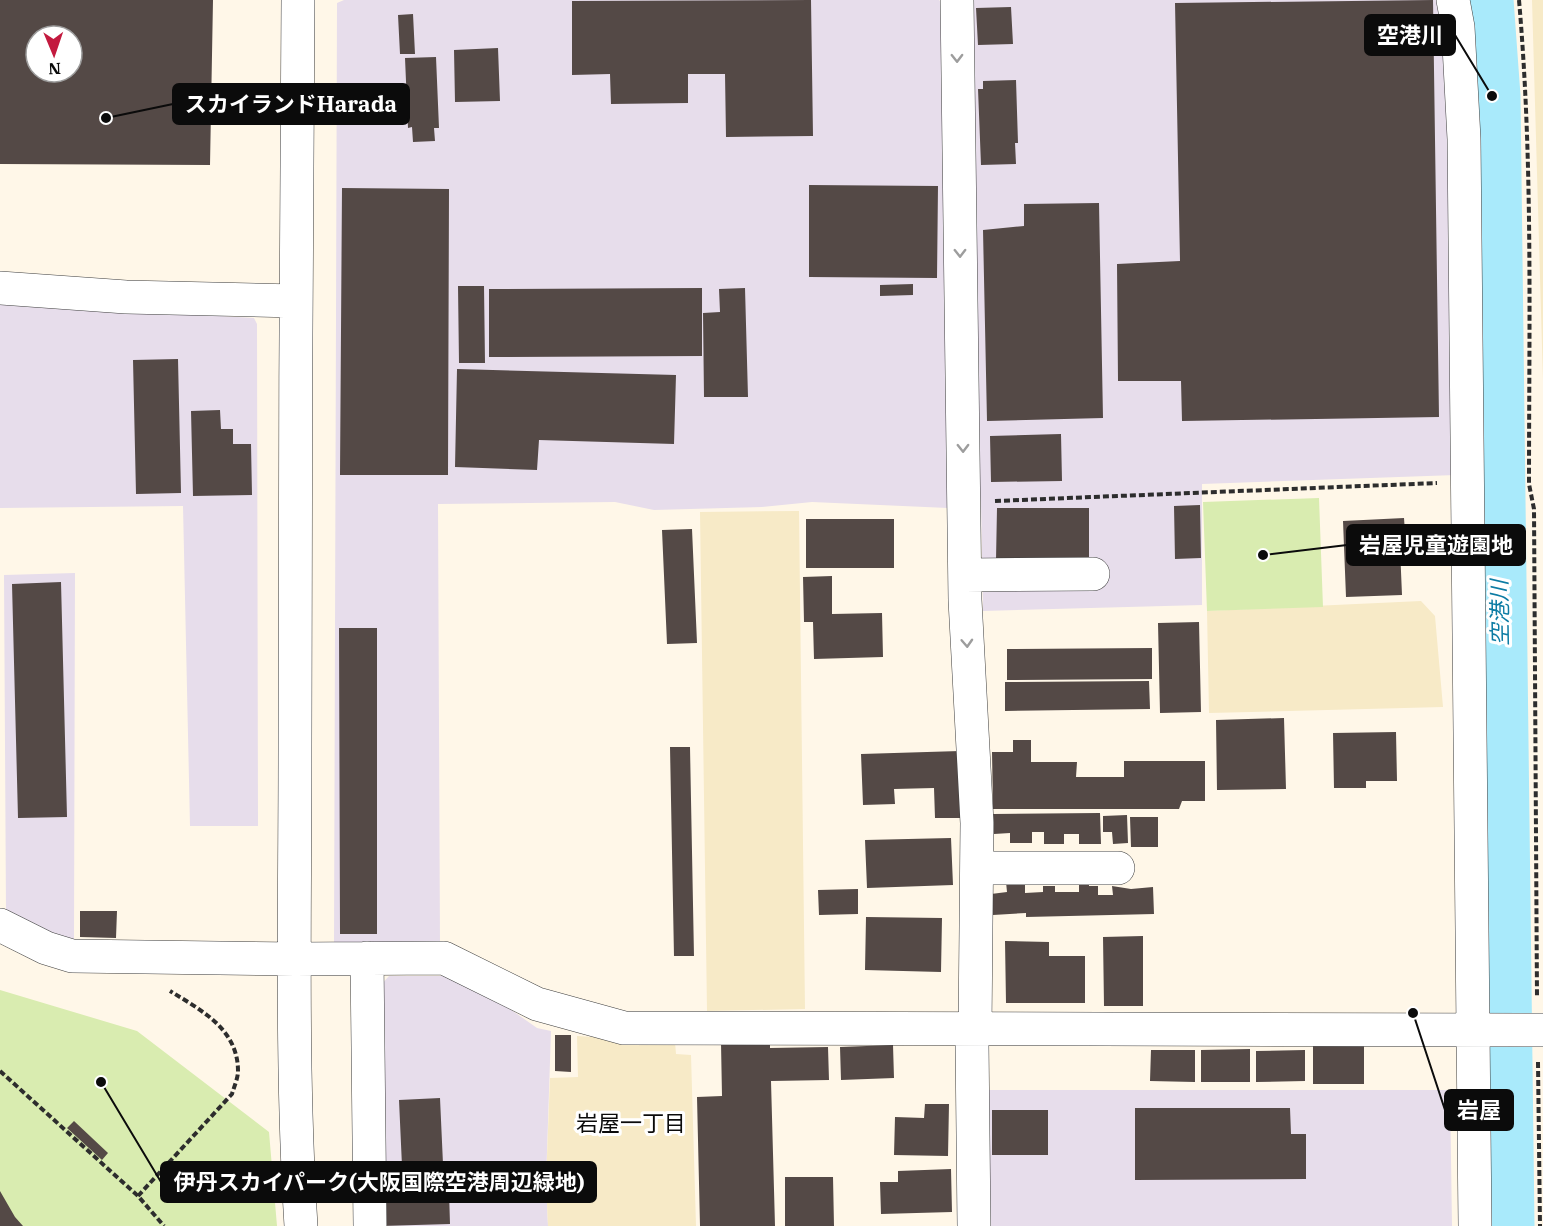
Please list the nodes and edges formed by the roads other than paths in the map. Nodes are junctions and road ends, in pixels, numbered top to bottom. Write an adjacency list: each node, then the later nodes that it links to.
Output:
1 (298, 0): 5 (street)
2 (957, 0): 7 (street, one-way to 7)
3 (1453, 0): 14 (street)
4 (0, 288): 5 (street)
5 (295, 301): 12 (street)
6 (1093, 574): 7 (street)
7 (965, 575): 9 (street, one-way to 9)
8 (1118, 867): 9 (street)
9 (977, 868): 13 (street)
10 (0, 925): 12 (street)
11 (367, 958): 12 (street); 13 (street); 17 (street)
12 (295, 959): 16 (street)
13 (975, 1030): 14 (street); 18 (street)
14 (1480, 1030): 15 (street); 19 (street)
15 (1537, 1031)
16 (301, 1226)
17 (370, 1226)
18 (974, 1226)
19 (1475, 1226)

